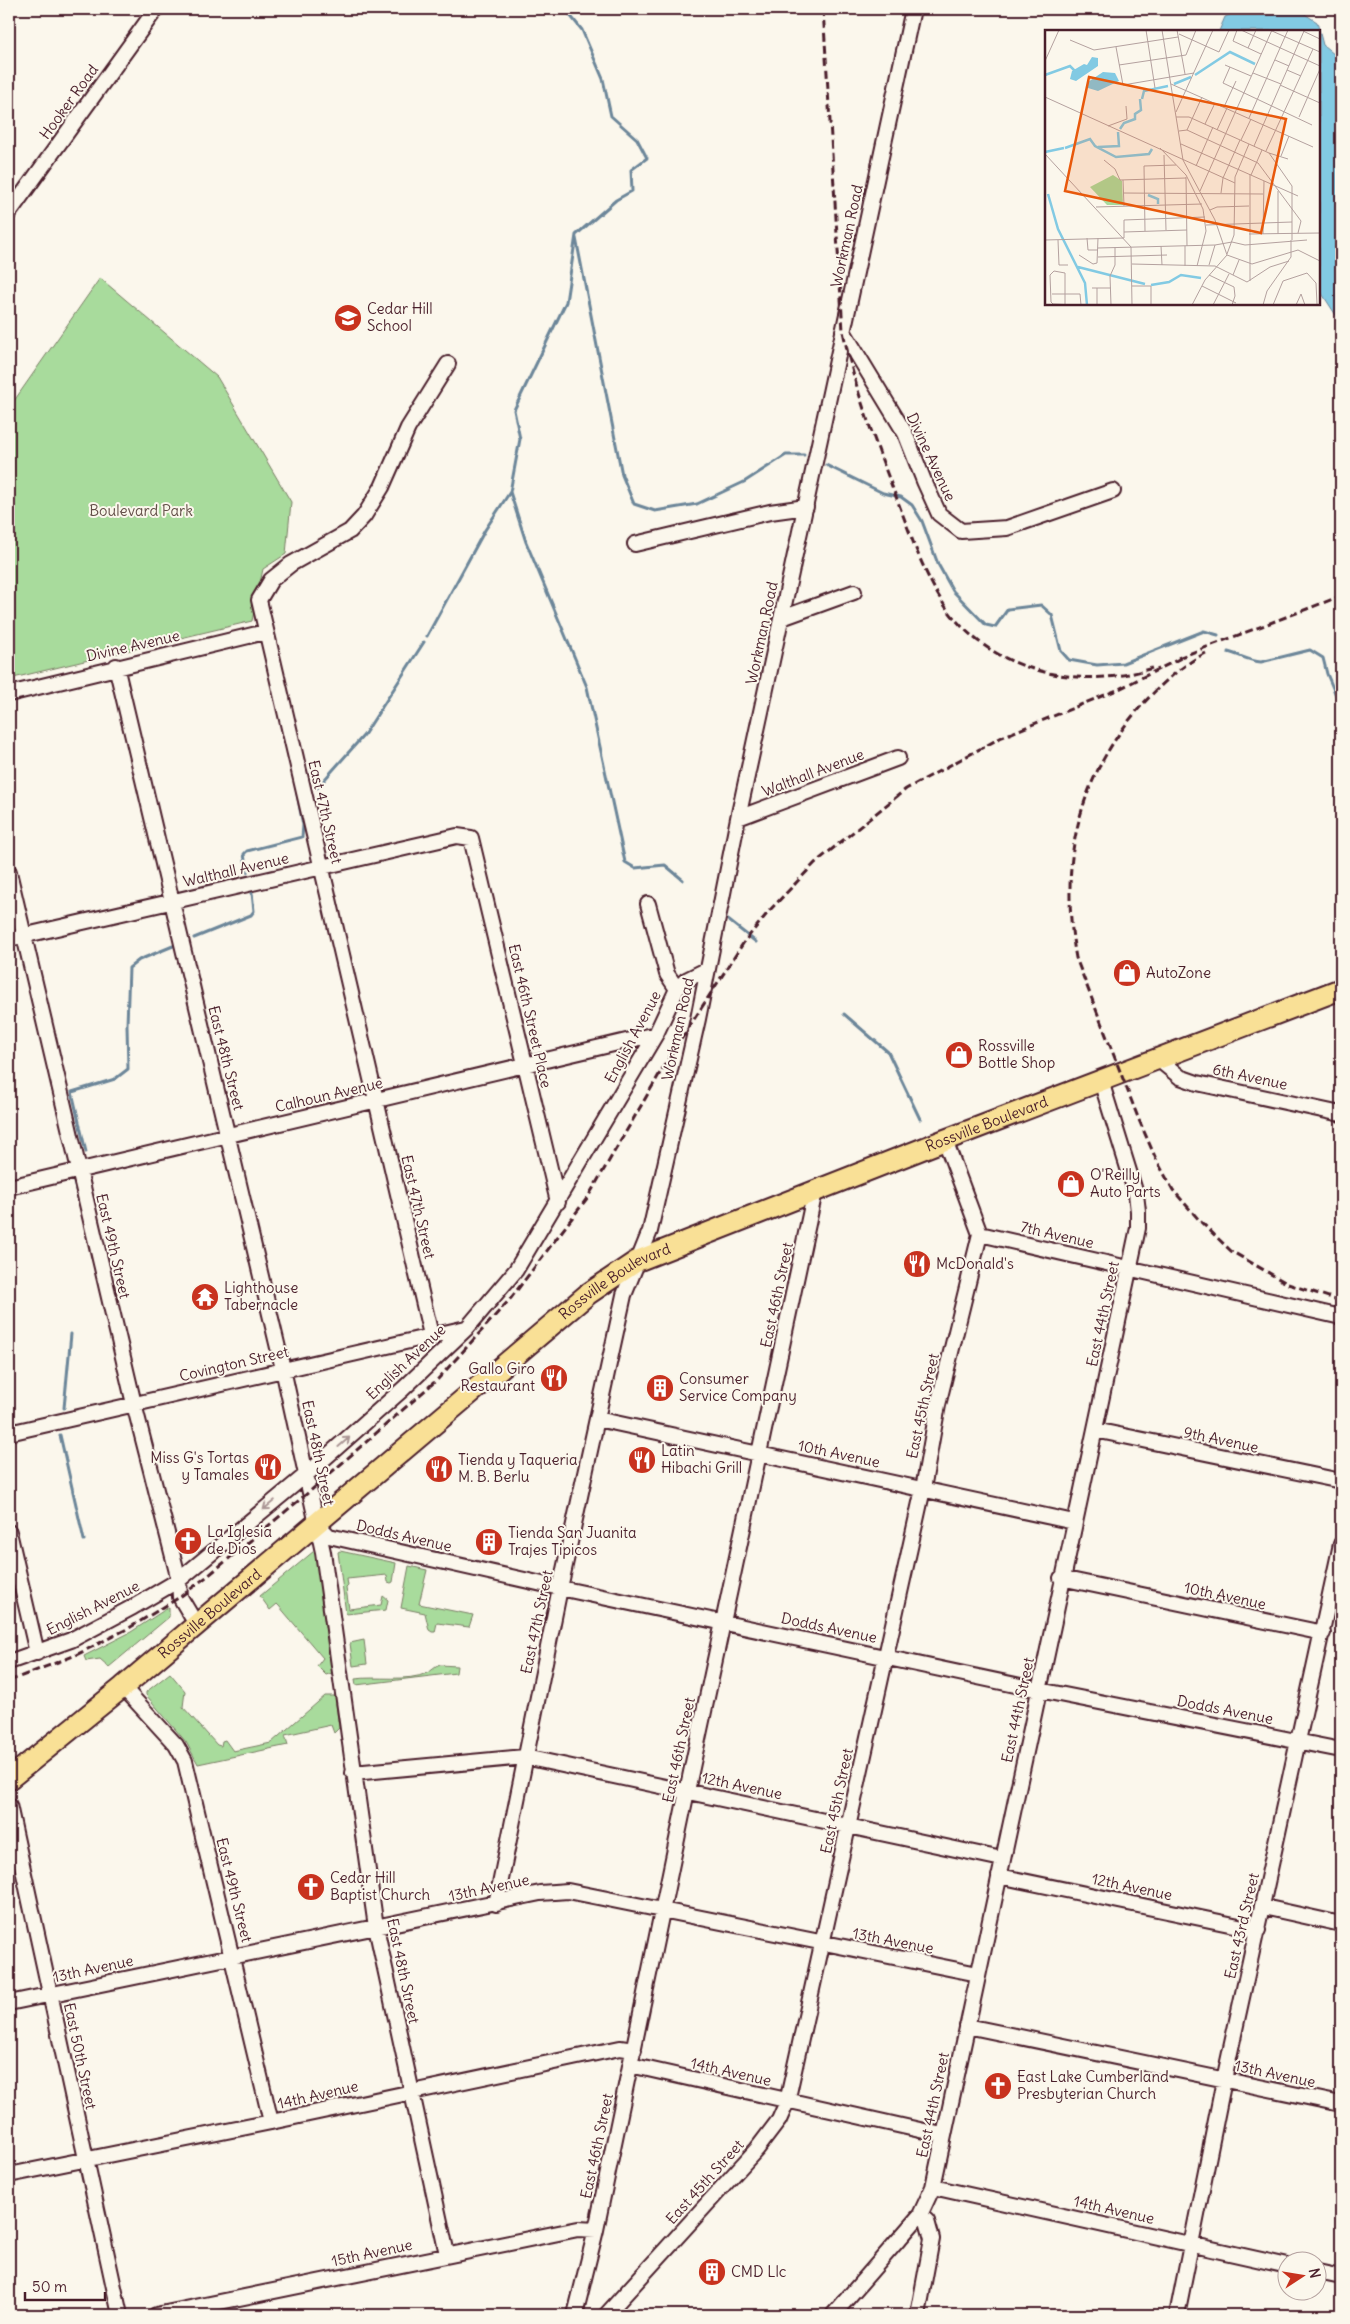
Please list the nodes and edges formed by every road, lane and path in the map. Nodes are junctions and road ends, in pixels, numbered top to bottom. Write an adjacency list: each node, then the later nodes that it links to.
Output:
1 (156, 9): 3 (street, Hooker Road)
2 (913, 9): 4 (street, Workman Road)
3 (9, 213)
4 (842, 331): 6 (street, Divine Avenue); 7 (street, Workman Road)
5 (448, 364): 11 (street, East 47th Street)
6 (1113, 491)
7 (806, 507): 8 (street); 10 (street, Workman Road)
8 (635, 544)
9 (854, 592): 10 (street)
10 (782, 618): 15 (street, Workman Road)
11 (266, 632): 12 (street, Divine Avenue); 17 (street, East 47th Street)
12 (116, 666): 13 (street, Divine Avenue); 19 (street, East 48th Street)
13 (9, 694)
14 (898, 758): 15 (street, Walthall Avenue)
15 (738, 818): 23 (street, Workman Road)
16 (471, 838): 17 (street, Walthall Avenue); 28 (street, East 46th Street Place)
17 (322, 867): 19 (street, Walthall Avenue); 30 (street, East 47th Street)
18 (9, 872): 21 (street, East 49th Street)
19 (172, 902): 21 (street, Walthall Avenue); 32 (street, East 48th Street)
20 (648, 904): 24 (street)
21 (24, 936): 22 (street, Walthall Avenue); 34 (street, East 49th Street)
22 (9, 939)
23 (708, 968): 24 (street, English Avenue); 39 (street, Workman Road)
24 (677, 989): 26 (street, English Avenue)
25 (1341, 989): 27 (highway, Rossville Boulevard)
26 (656, 1034): 28 (street, Calhoun Avenue); 37 (street, English Avenue)
27 (1158, 1059): 29 (highway, Rossville Boulevard); 31 (street, 6th Avenue)
28 (525, 1066): 30 (street, Calhoun Avenue); 37 (street, East 46th Street Place)
29 (1101, 1081): 33 (highway, Rossville Boulevard); 40 (street, East 44th Street)
30 (377, 1100): 32 (street, Calhoun Avenue); 43 (street, East 47th Street)
31 (1341, 1114)
32 (228, 1136): 34 (street, Calhoun Avenue); 44 (street, East 48th Street)
33 (945, 1140): 36 (highway, Rossville Boulevard); 38 (street)
34 (78, 1171): 35 (street, Calhoun Avenue); 45 (street, East 49th Street)
35 (9, 1187)
36 (815, 1191): 39 (highway, Rossville Boulevard); 49 (street, East 46th Street)
37 (558, 1202): 42 (street, English Avenue)
38 (980, 1234): 40 (street, 7th Avenue); 52 (street, East 45th Street)
39 (637, 1261): 46 (street, East 47th Street); 54 (highway, Rossville Boulevard)
40 (1129, 1269): 41 (street, 7th Avenue); 47 (street, East 44th Street)
41 (1341, 1317)
42 (467, 1328): 43 (street, Covington Street); 50 (street, English Avenue, one-way to 42)
43 (431, 1335): 44 (street, Covington Street)
44 (283, 1369): 45 (street, Covington Street); 50 (street, East 48th Street)
45 (134, 1404): 48 (street, Covington Street); 58 (street, East 49th Street)
46 (597, 1419): 49 (street, 10th Avenue); 59 (street, East 47th Street)
47 (1094, 1430): 51 (street, 9th Avenue); 53 (street, East 44th Street)
48 (9, 1433)
49 (760, 1453): 52 (street, 10th Avenue); 61 (street, East 46th Street)
50 (307, 1474): 54 (street, East 48th Street); 58 (street, English Avenue, one-way to 58)
51 (1341, 1481)
52 (923, 1489): 53 (street, 10th Avenue); 65 (street, East 45th Street)
53 (1074, 1522): 57 (street, East 44th Street)
54 (316, 1523): 59 (street, Dodds Avenue); 62 (highway, Rossville Boulevard); 72 (street, East 48th Street)
55 (9, 1532): 64 (street)
56 (1341, 1544): 60 (street, East 43rd Street)
57 (1061, 1578): 63 (street, 10th Avenue); 68 (street, East 44th Street)
58 (179, 1580): 62 (street, East 49th Street); 64 (street, English Avenue)
59 (560, 1588): 61 (street, Dodds Avenue); 71 (street, East 47th Street)
60 (1335, 1607): 63 (street, East 43rd Street)
61 (723, 1623): 65 (street, Dodds Avenue); 74 (street, East 46th Street)
62 (196, 1624): 67 (highway, Rossville Boulevard)
63 (1323, 1633): 69 (street, East 43rd Street)
64 (37, 1653): 66 (street, English Avenue)
65 (886, 1656): 68 (street, Dodds Avenue); 76 (street, East 45th Street)
66 (9, 1662)
67 (123, 1687): 73 (highway, Rossville Boulevard); 86 (street, East 49th Street)
68 (1039, 1690): 69 (street, Dodds Avenue); 77 (street, East 44th Street)
69 (1299, 1742): 70 (street, Dodds Avenue); 80 (street, East 43rd Street)
70 (1341, 1750)
71 (525, 1757): 72 (street, 12th Avenue); 74 (street, 12th Avenue); 79 (street, East 47th Street)
72 (354, 1773): 83 (street, East 48th Street)
73 (9, 1779)
74 (687, 1791): 76 (street, 12th Avenue); 81 (street, East 46th Street)
75 (9, 1805): 88 (street, East 50th Street)
76 (848, 1825): 77 (street, 12th Avenue); 85 (street, East 45th Street)
77 (1002, 1859): 78 (street, East 44th Street)
78 (999, 1876): 84 (street, 12th Avenue); 87 (street, East 44th Street)
79 (496, 1904): 81 (street, 13th Avenue); 83 (street, 13th Avenue)
80 (1264, 1907): 82 (street); 84 (street, East 43rd Street)
81 (662, 1909): 85 (street, 13th Avenue); 91 (street, East 46th Street)
82 (1341, 1924)
83 (376, 1928): 86 (street, 13th Avenue); 94 (street, East 48th Street)
84 (1258, 1930): 93 (street, East 43rd Street)
85 (823, 1944): 87 (street, 13th Avenue); 95 (street, East 45th Street)
86 (233, 1956): 88 (street, 13th Avenue); 97 (street, East 49th Street)
87 (978, 1974): 90 (street, East 44th Street)
88 (50, 1995): 89 (street, 13th Avenue); 99 (street, East 50th Street)
89 (9, 2003)
90 (967, 2026): 93 (street, 13th Avenue); 98 (street, East 44th Street)
91 (634, 2050): 92 (street, East 46th Street); 94 (street, 14th Avenue)
92 (630, 2065): 95 (street, 14th Avenue); 103 (street, East 46th Street)
93 (1224, 2080): 96 (street, 13th Avenue); 104 (street, East 43rd Street)
94 (412, 2091): 97 (street, 14th Avenue); 105 (street, East 48th Street)
95 (787, 2102): 98 (street, 14th Avenue); 112 (street, East 45th Street)
96 (1341, 2104)
97 (271, 2122): 99 (street, 14th Avenue)
98 (942, 2135): 101 (street, East 44th Street)
99 (87, 2160): 100 (street, 14th Avenue); 109 (street, East 50th Street)
100 (9, 2175)
101 (933, 2186): 102 (street, East 44th Street); 104 (street, 14th Avenue)
102 (920, 2215): 113 (street, East 44th Street); 114 (street)
103 (596, 2230): 105 (street, 15th Avenue); 111 (street, East 46th Street)
104 (1192, 2244): 106 (street, 14th Avenue); 115 (street, East 43rd Street)
105 (447, 2254): 110 (street, 15th Avenue)
106 (1278, 2264)
107 (1328, 2275): 108 (street)
108 (1341, 2278)
109 (120, 2315)
110 (156, 2315)
111 (575, 2315)
112 (608, 2315)
113 (833, 2315)
114 (918, 2315)
115 (1177, 2315)

